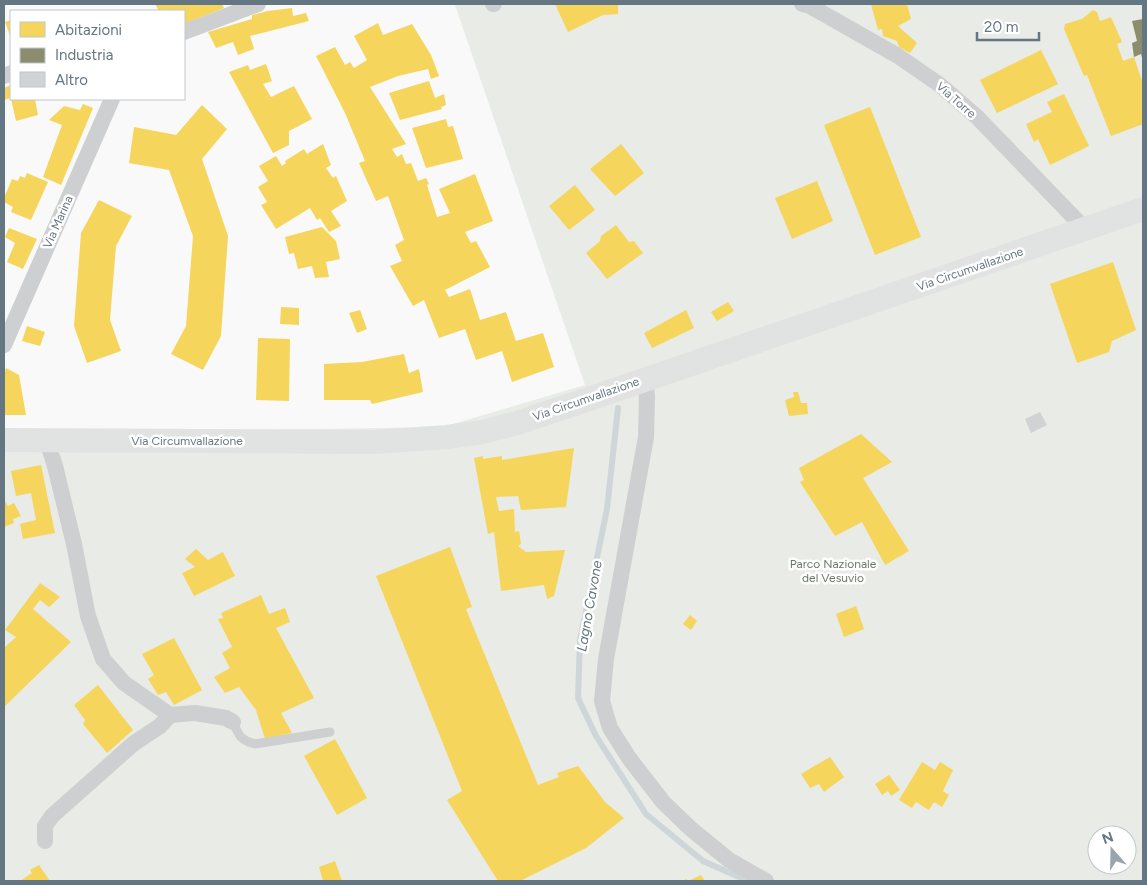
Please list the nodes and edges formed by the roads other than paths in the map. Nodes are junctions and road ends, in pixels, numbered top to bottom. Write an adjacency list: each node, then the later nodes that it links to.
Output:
1 (258, 4): 3 (street)
2 (802, 4): 7 (street, Via Torre)
3 (231, 8): 4 (street)
4 (185, 31)
5 (112, 100): 8 (street, Via Marina)
6 (1143, 209): 7 (main road, Via Circumvallazione)
7 (1085, 229): 9 (main road, Via Circumvallazione)
8 (4, 345)
9 (635, 383): 11 (main road, Via Circumvallazione); 16 (street)
10 (4, 440): 11 (main road, Via Circumvallazione)
11 (47, 441): 12 (street)
12 (170, 715): 13 (street); 15 (street)
13 (234, 722): 14 (lane)
14 (330, 732)
15 (45, 841)
16 (766, 881)

